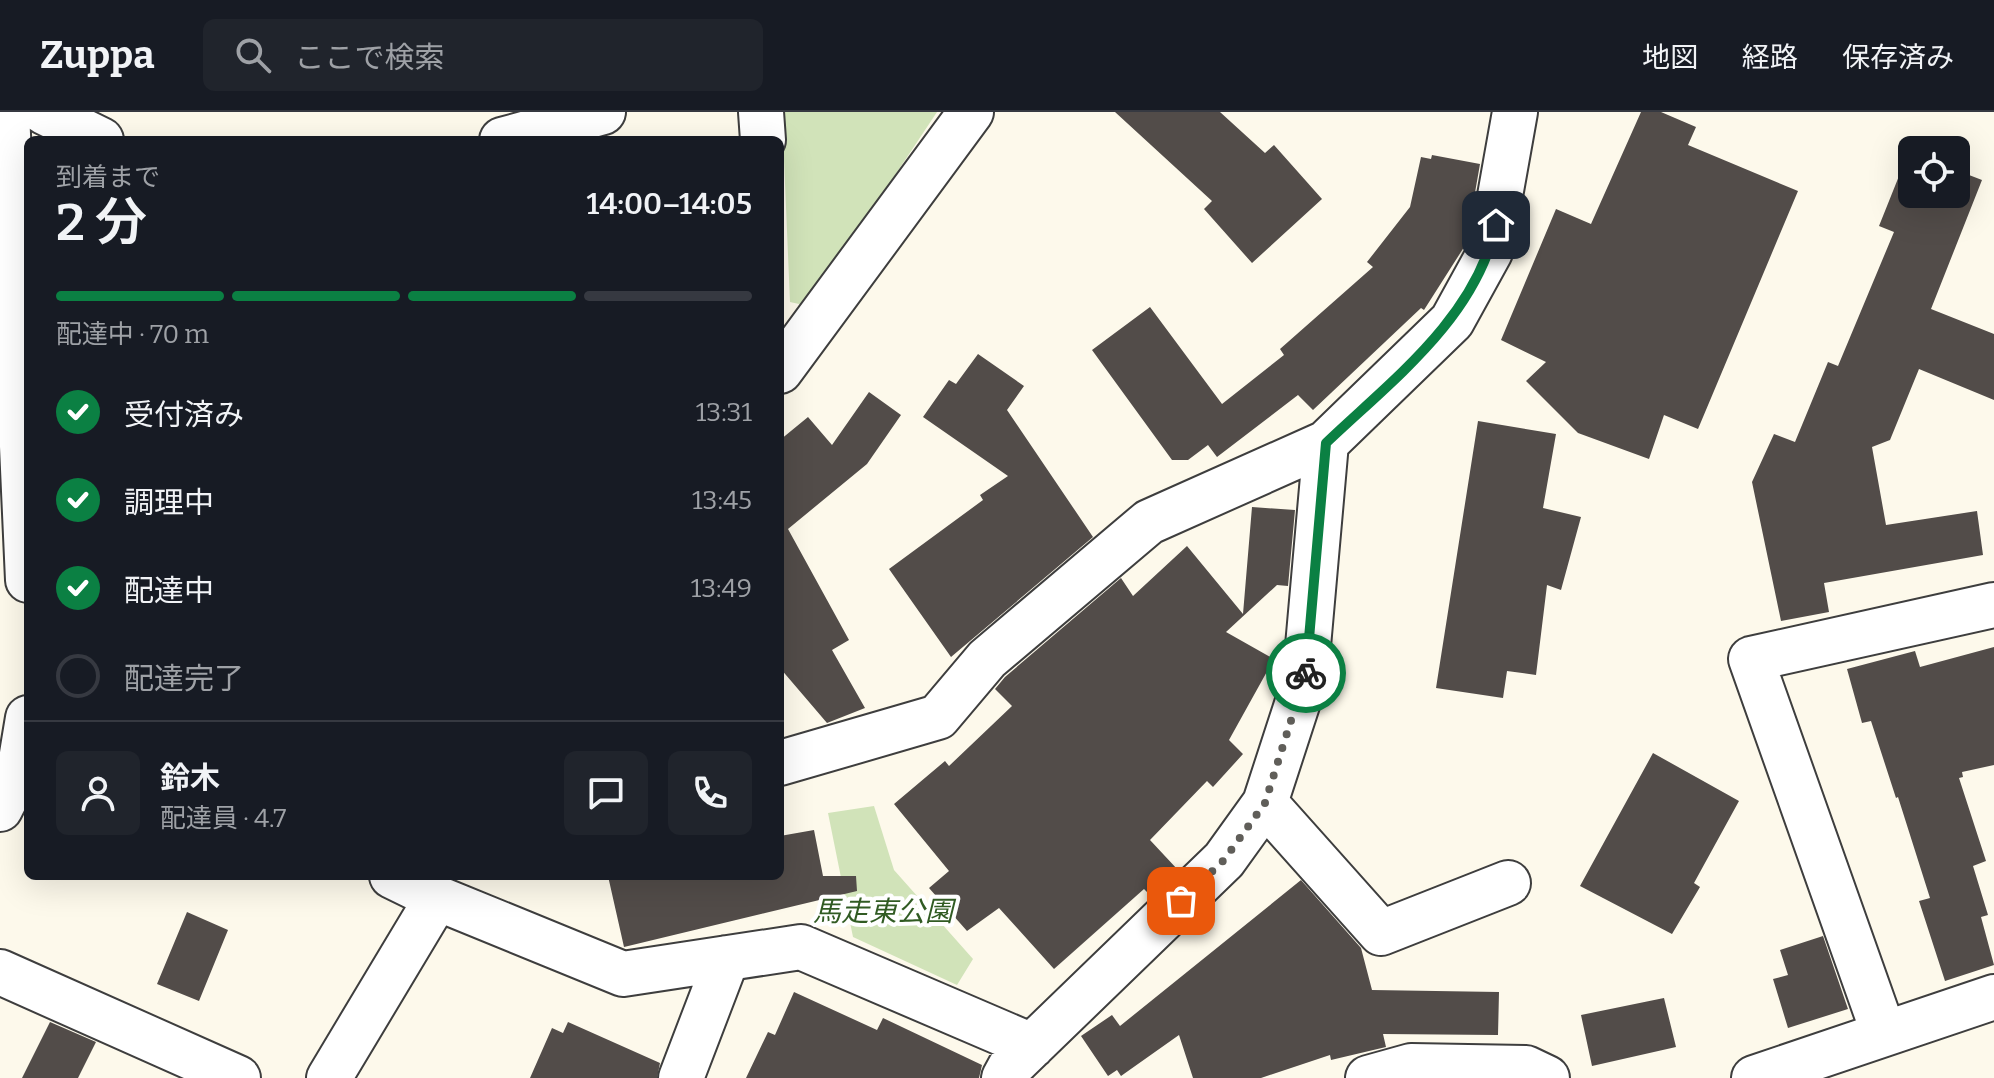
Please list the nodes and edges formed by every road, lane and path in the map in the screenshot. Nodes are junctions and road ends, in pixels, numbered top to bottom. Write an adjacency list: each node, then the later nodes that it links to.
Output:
1 (7, 112): 12 (street)
2 (44, 112): 7 (street)
3 (603, 112): 8 (street)
4 (761, 112): 9 (street)
5 (971, 112): 10 (street)
6 (1515, 112): 11 (street)
7 (93, 136)
8 (519, 136)
9 (763, 136)
10 (784, 366)
11 (1326, 443): 15 (street); 16 (street)
12 (24, 491)
13 (1994, 605): 24 (street)
14 (24, 742): 17 (street)
15 (784, 762)
16 (1265, 803): 19 (street); 25 (street)
17 (0, 809)
18 (400, 880): 20 (street)
19 (1508, 883)
20 (437, 898): 21 (street); 27 (street)
21 (727, 958): 25 (street); 28 (street)
22 (0, 972): 26 (street)
23 (1994, 997): 24 (street)
24 (1884, 1034): 31 (street)
25 (1019, 1067)
26 (238, 1078)
27 (329, 1078)
28 (681, 1078)
29 (1368, 1078): 30 (street)
30 (1547, 1078)
31 (1754, 1078)

